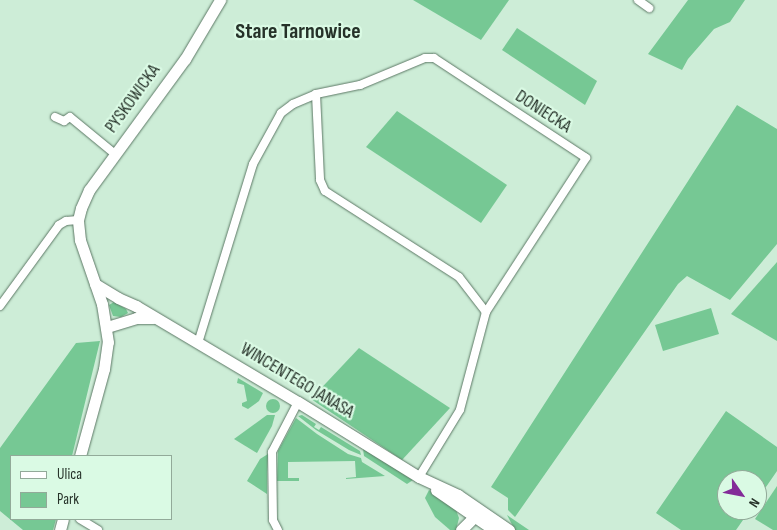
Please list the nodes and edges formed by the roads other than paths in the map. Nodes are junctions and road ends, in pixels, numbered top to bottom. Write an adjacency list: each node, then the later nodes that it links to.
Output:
1 (220, 0): 6 (street, PYSKOWICKA)
2 (638, 0): 3 (street)
3 (649, 8)
4 (316, 94): 12 (street); 12 (street, DONIECKA); 15 (street, DONIECKA)
5 (55, 117): 6 (street)
6 (115, 154): 7 (street, PYSKOWICKA)
7 (78, 220): 8 (street); 11 (street)
8 (94, 284): 9 (street, WINCENTEGO JANASA); 10 (street)
9 (118, 298): 10 (street); 13 (street, WINCENTEGO JANASA)
10 (102, 304): 14 (street)
11 (0, 306)
12 (486, 312): 18 (street, DONIECKA)
13 (155, 318): 14 (street); 15 (street, WINCENTEGO JANASA)
14 (107, 327): 17 (street)
15 (198, 343): 16 (street, WINCENTEGO JANASA)
16 (298, 402): 18 (street, WINCENTEGO JANASA); 23 (street)
17 (80, 455)
18 (419, 476): 19 (street, WINCENTEGO JANASA); 21 (street, WINCENTEGO JANASA)
19 (458, 507): 21 (street, WINCENTEGO JANASA); 24 (street)
20 (82, 520): 22 (street)
21 (477, 520): 24 (street); 25 (street, WINCENTEGO JANASA); 26 (street, WINCENTEGO JANASA)
22 (98, 530)
23 (278, 530)
24 (461, 530)
25 (494, 530)
26 (509, 530)

